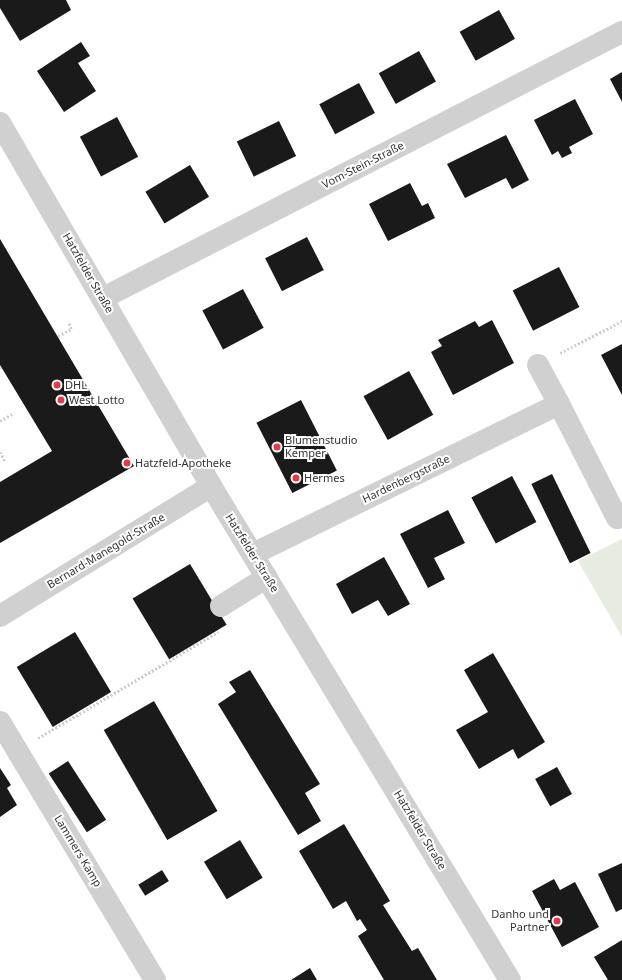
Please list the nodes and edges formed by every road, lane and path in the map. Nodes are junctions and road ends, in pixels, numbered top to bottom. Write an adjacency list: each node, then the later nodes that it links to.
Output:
1 (622, 32): 3 (street, Vom-Stein-Straße)
2 (0, 123): 3 (street, Hatzfelder Straße)
3 (103, 298): 13 (street, Hatzfelder Straße)
4 (622, 321): 7 (path)
5 (68, 322): 6 (path)
6 (58, 336)
7 (538, 365): 8 (street)
8 (559, 404): 14 (street); 15 (street, Hardenbergstraße)
9 (12, 414): 10 (path)
10 (0, 421)
11 (0, 452): 12 (path)
12 (5, 461)
13 (211, 486): 15 (street, Hatzfelder Straße); 18 (street, Bernard-Manegold-Straße)
14 (617, 518)
15 (253, 554): 16 (street, Hatzfelder Straße)
16 (267, 577): 17 (street); 22 (street, Hatzfelder Straße)
17 (221, 606): 20 (path)
18 (0, 616)
19 (0, 722): 20 (street, Lammers Kamp)
20 (18, 751): 21 (street, Lammers Kamp)
21 (155, 980)
22 (510, 980)

